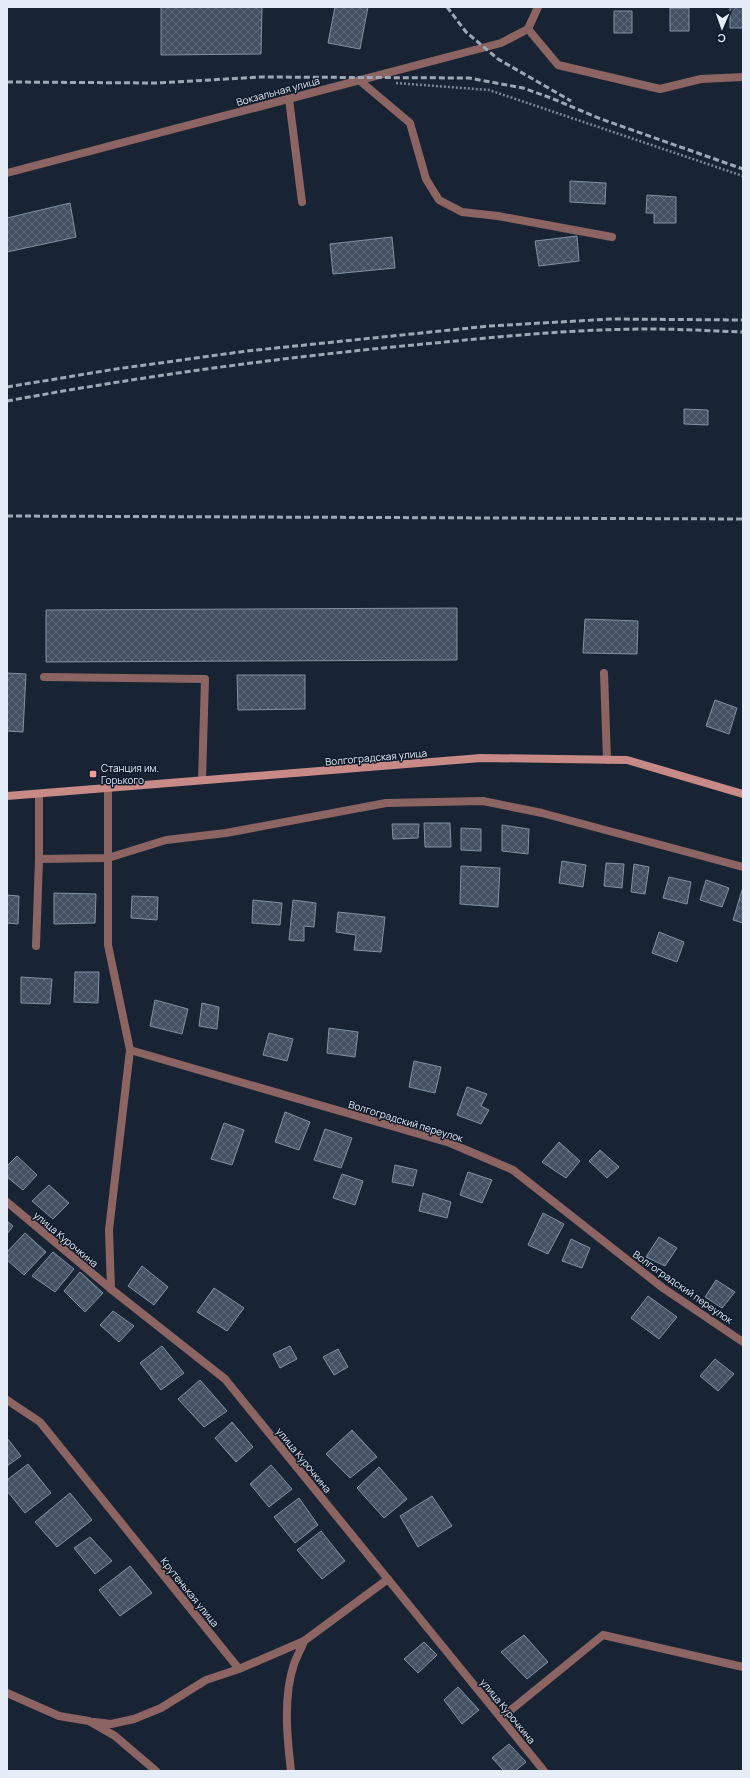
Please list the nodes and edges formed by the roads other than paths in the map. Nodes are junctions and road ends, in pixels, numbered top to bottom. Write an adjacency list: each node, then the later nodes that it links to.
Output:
1 (538, 7): 2 (street)
2 (528, 29): 3 (street); 4 (street, Вокзальная улица)
3 (743, 77)
4 (360, 80): 5 (street, Вокзальная улица); 8 (street)
5 (289, 99): 6 (street, Вокзальная улица); 7 (street)
6 (7, 173)
7 (302, 202)
8 (612, 237)
9 (604, 673): 11 (street)
10 (44, 678): 12 (street)
11 (607, 760): 12 (main road, Волгоградская улица); 15 (main road, Волгоградская улица)
12 (202, 780): 13 (main road, Волгоградская улица)
13 (108, 788): 14 (main road, Волгоградская улица); 17 (street)
14 (39, 794): 16 (main road, Волгоградская улица); 18 (street)
15 (743, 794)
16 (7, 796)
17 (108, 858): 18 (street); 19 (street); 21 (street)
18 (39, 859): 20 (street)
19 (743, 867)
20 (36, 946)
21 (130, 1050): 23 (street); 24 (street, Волгоградский переулок)
22 (7, 1202): 23 (street, улица Курочкина)
23 (111, 1289): 26 (street, улица Курочкина)
24 (743, 1342)
25 (7, 1400): 29 (street, Крутенькая улица)
26 (388, 1579): 27 (street); 31 (street, улица Курочкина)
27 (304, 1641): 29 (street); 34 (street)
28 (743, 1667): 31 (street)
29 (239, 1669): 32 (street)
30 (7, 1693): 32 (street)
31 (501, 1718): 35 (street, улица Курочкина)
32 (90, 1721): 33 (street)
33 (156, 1771)
34 (291, 1771)
35 (544, 1771)

